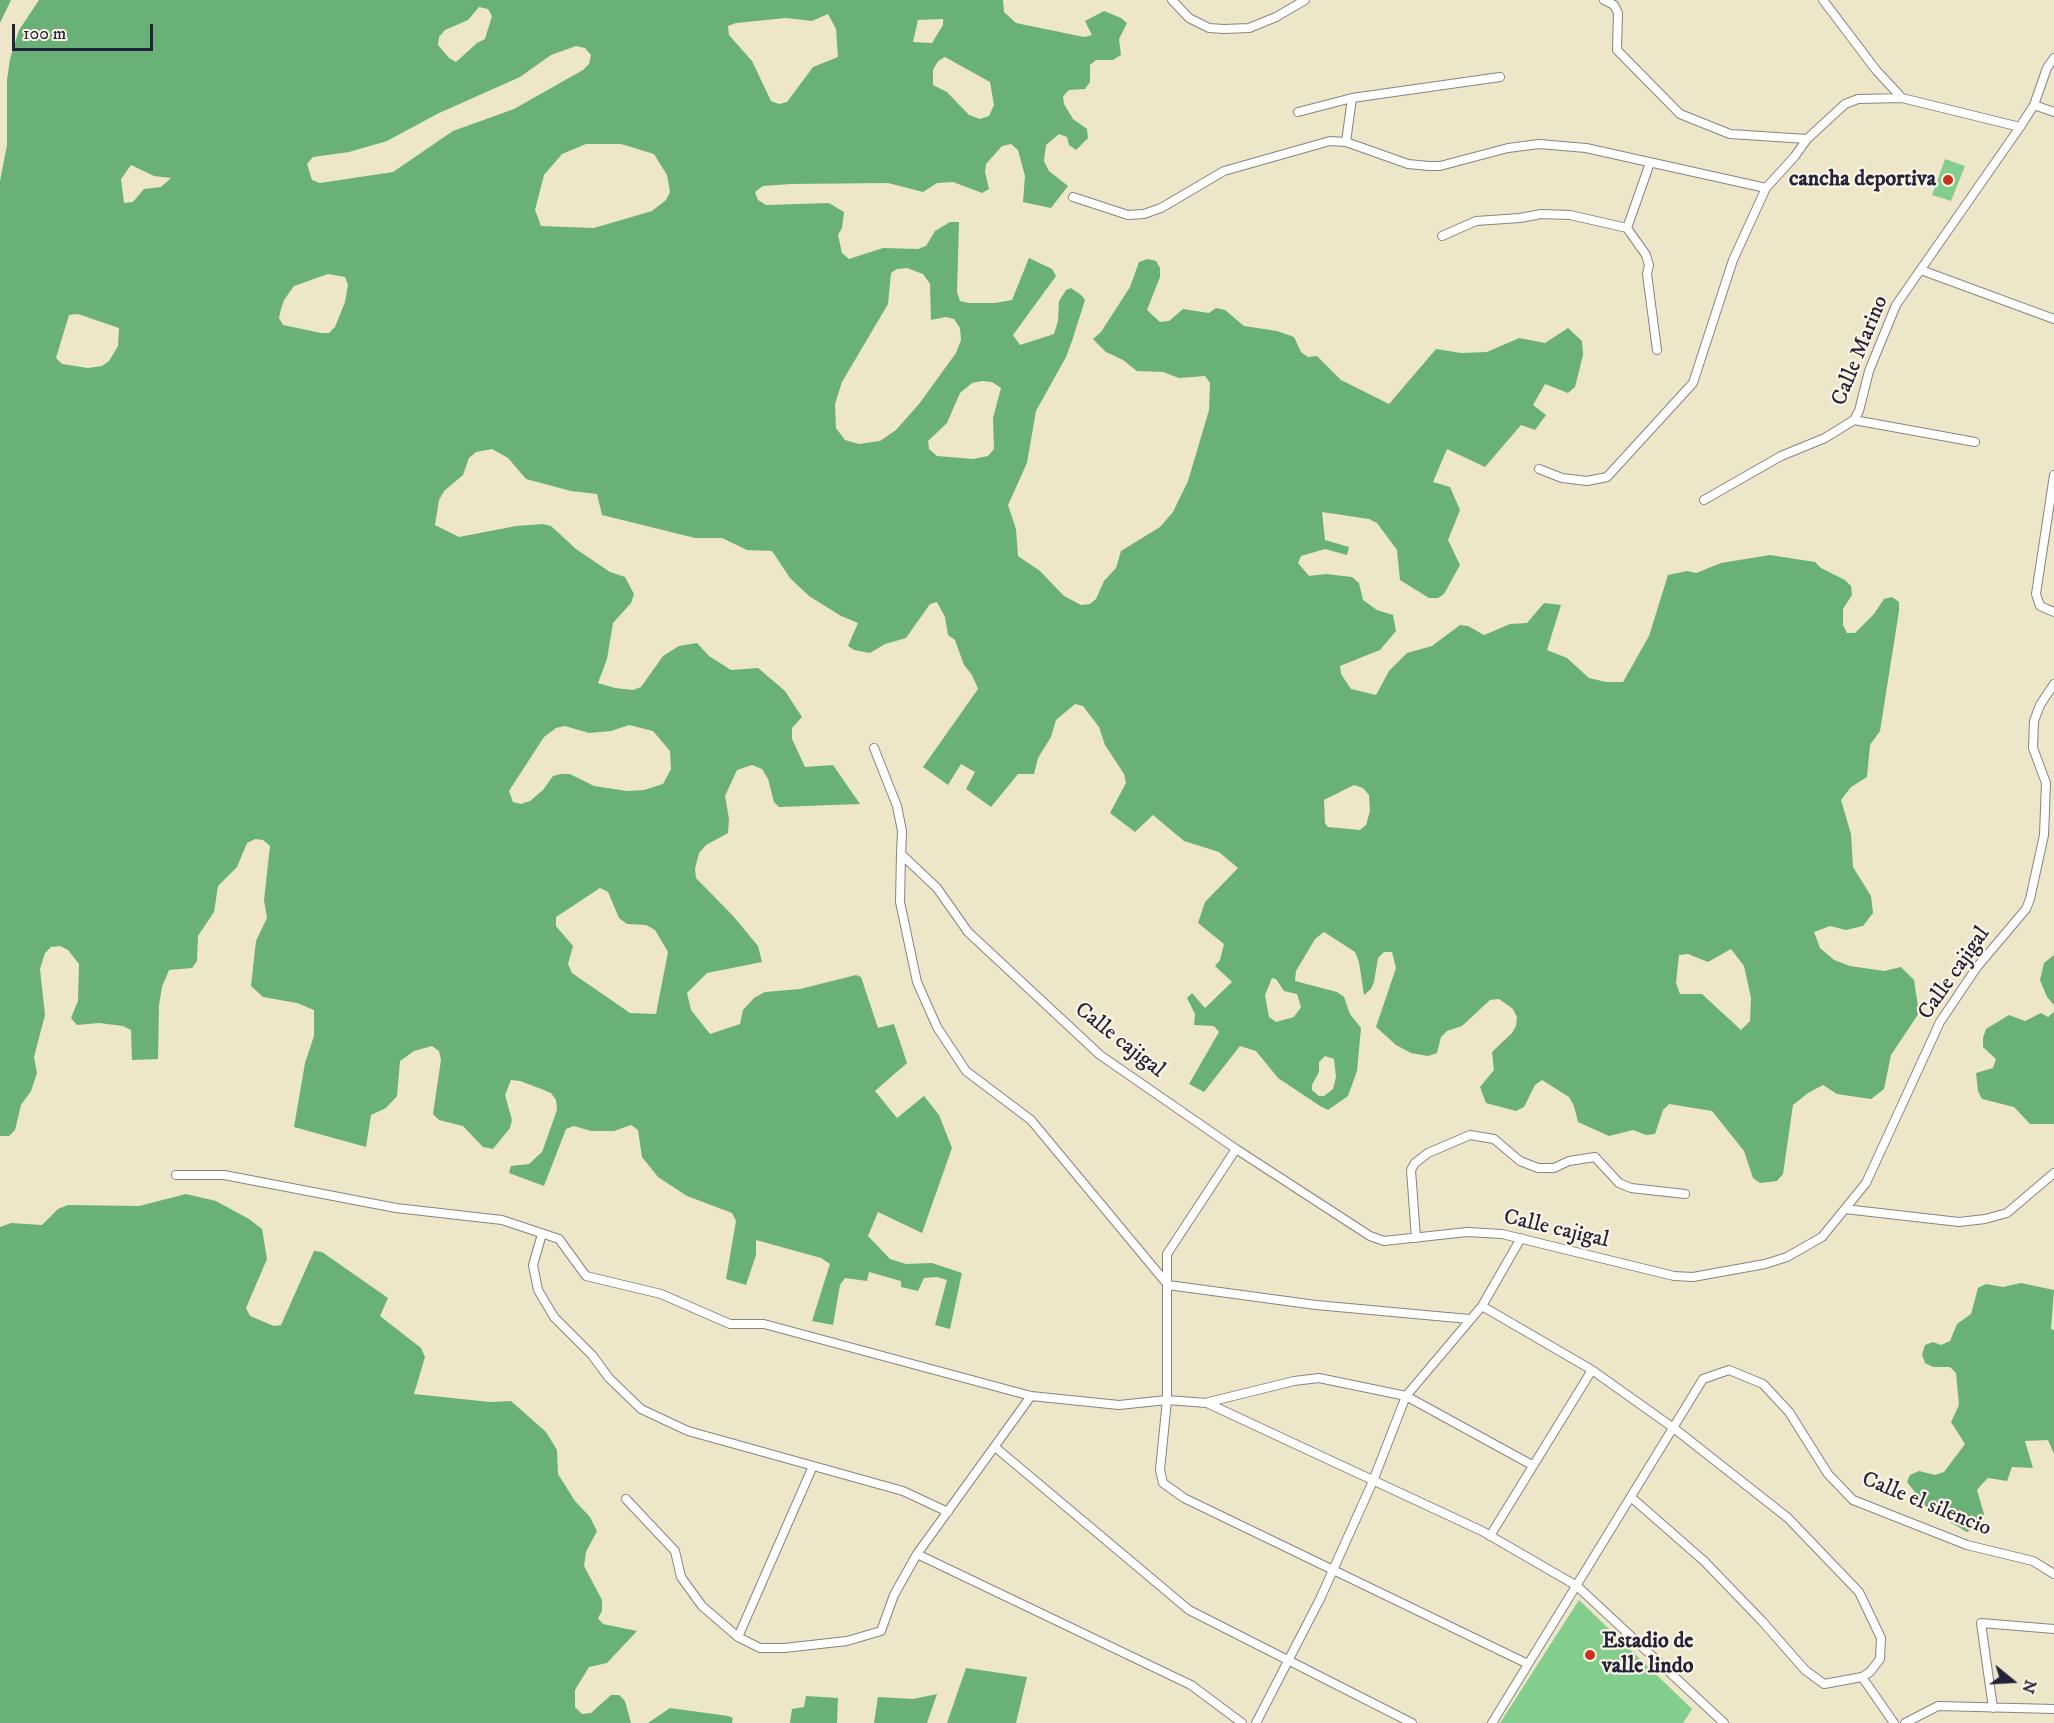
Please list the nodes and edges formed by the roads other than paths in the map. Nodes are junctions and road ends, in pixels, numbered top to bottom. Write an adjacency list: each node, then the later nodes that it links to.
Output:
1 (1172, 0): 2 (street)
2 (1305, 0)
3 (1604, 0): 13 (street)
4 (1823, 0): 8 (street)
5 (2054, 58): 9 (street)
6 (1500, 77): 7 (street)
7 (1352, 98): 10 (street); 14 (street)
8 (1902, 98): 12 (street); 13 (street)
9 (2034, 105): 11 (street); 12 (street)
10 (1298, 112)
11 (2054, 112)
12 (2020, 127): 20 (street, Calle Marino)
13 (1807, 138): 16 (street)
14 (1347, 142): 15 (street); 17 (street)
15 (1650, 163): 16 (street); 18 (street)
16 (1766, 188): 25 (street)
17 (1073, 197)
18 (1627, 228): 19 (street); 22 (street)
19 (1442, 236)
20 (1921, 270): 21 (street); 23 (street, Calle Marino)
21 (2054, 319)
22 (1657, 350)
23 (1854, 420): 24 (street); 27 (street, Calle Marino)
24 (1975, 442)
25 (1539, 469)
26 (2054, 475): 28 (street)
27 (1704, 500)
28 (2054, 612)
29 (2054, 684): 31 (street, Calle cajigal)
30 (874, 748): 32 (street)
31 (2050, 785): 37 (street, Calle cajigal)
32 (902, 854): 33 (street, Calle cajigal); 41 (street)
33 (1236, 1149): 39 (street, Calle cajigal); 41 (street)
34 (2054, 1173): 37 (street)
35 (176, 1175): 38 (street)
36 (1685, 1194): 39 (street)
37 (1845, 1209): 40 (street, Calle cajigal)
38 (542, 1234): 45 (street); 52 (street)
39 (1416, 1238): 40 (street, Calle cajigal)
40 (1521, 1238): 42 (street)
41 (1168, 1285): 43 (street); 47 (street)
42 (1482, 1306): 43 (street); 44 (street)
43 (1469, 1319): 46 (street)
44 (1592, 1370): 49 (street); 51 (street)
45 (1031, 1396): 47 (street); 50 (street)
46 (1406, 1396): 48 (street); 51 (street); 53 (street)
47 (1167, 1400): 48 (street); 59 (street)
48 (1207, 1403): 53 (street)
49 (1675, 1429): 54 (street); 60 (street, Calle el silencio); 66 (street)
50 (995, 1447): 56 (street); 64 (street)
51 (1532, 1465): 57 (street)
52 (813, 1466): 56 (street); 63 (street)
53 (1373, 1481): 57 (street); 59 (street)
54 (1632, 1498): 61 (street); 66 (street)
55 (626, 1499): 63 (street)
56 (948, 1512): 58 (street)
57 (1490, 1536): 61 (street)
58 (917, 1554): 63 (street); 69 (street)
59 (1332, 1570): 64 (street); 65 (street)
60 (2054, 1574)
61 (1577, 1586): 65 (street); 73 (street)
62 (2054, 1629): 67 (street)
63 (738, 1636)
64 (1289, 1660): 70 (street); 71 (street)
65 (1528, 1664): 72 (street)
66 (1862, 1677): 74 (street)
67 (1993, 1708): 68 (street); 75 (street)
68 (2054, 1709)
69 (1242, 1723)
70 (1256, 1723)
71 (1412, 1723)
72 (1492, 1723)
73 (1724, 1723)
74 (1894, 1723)
75 (1905, 1723)

